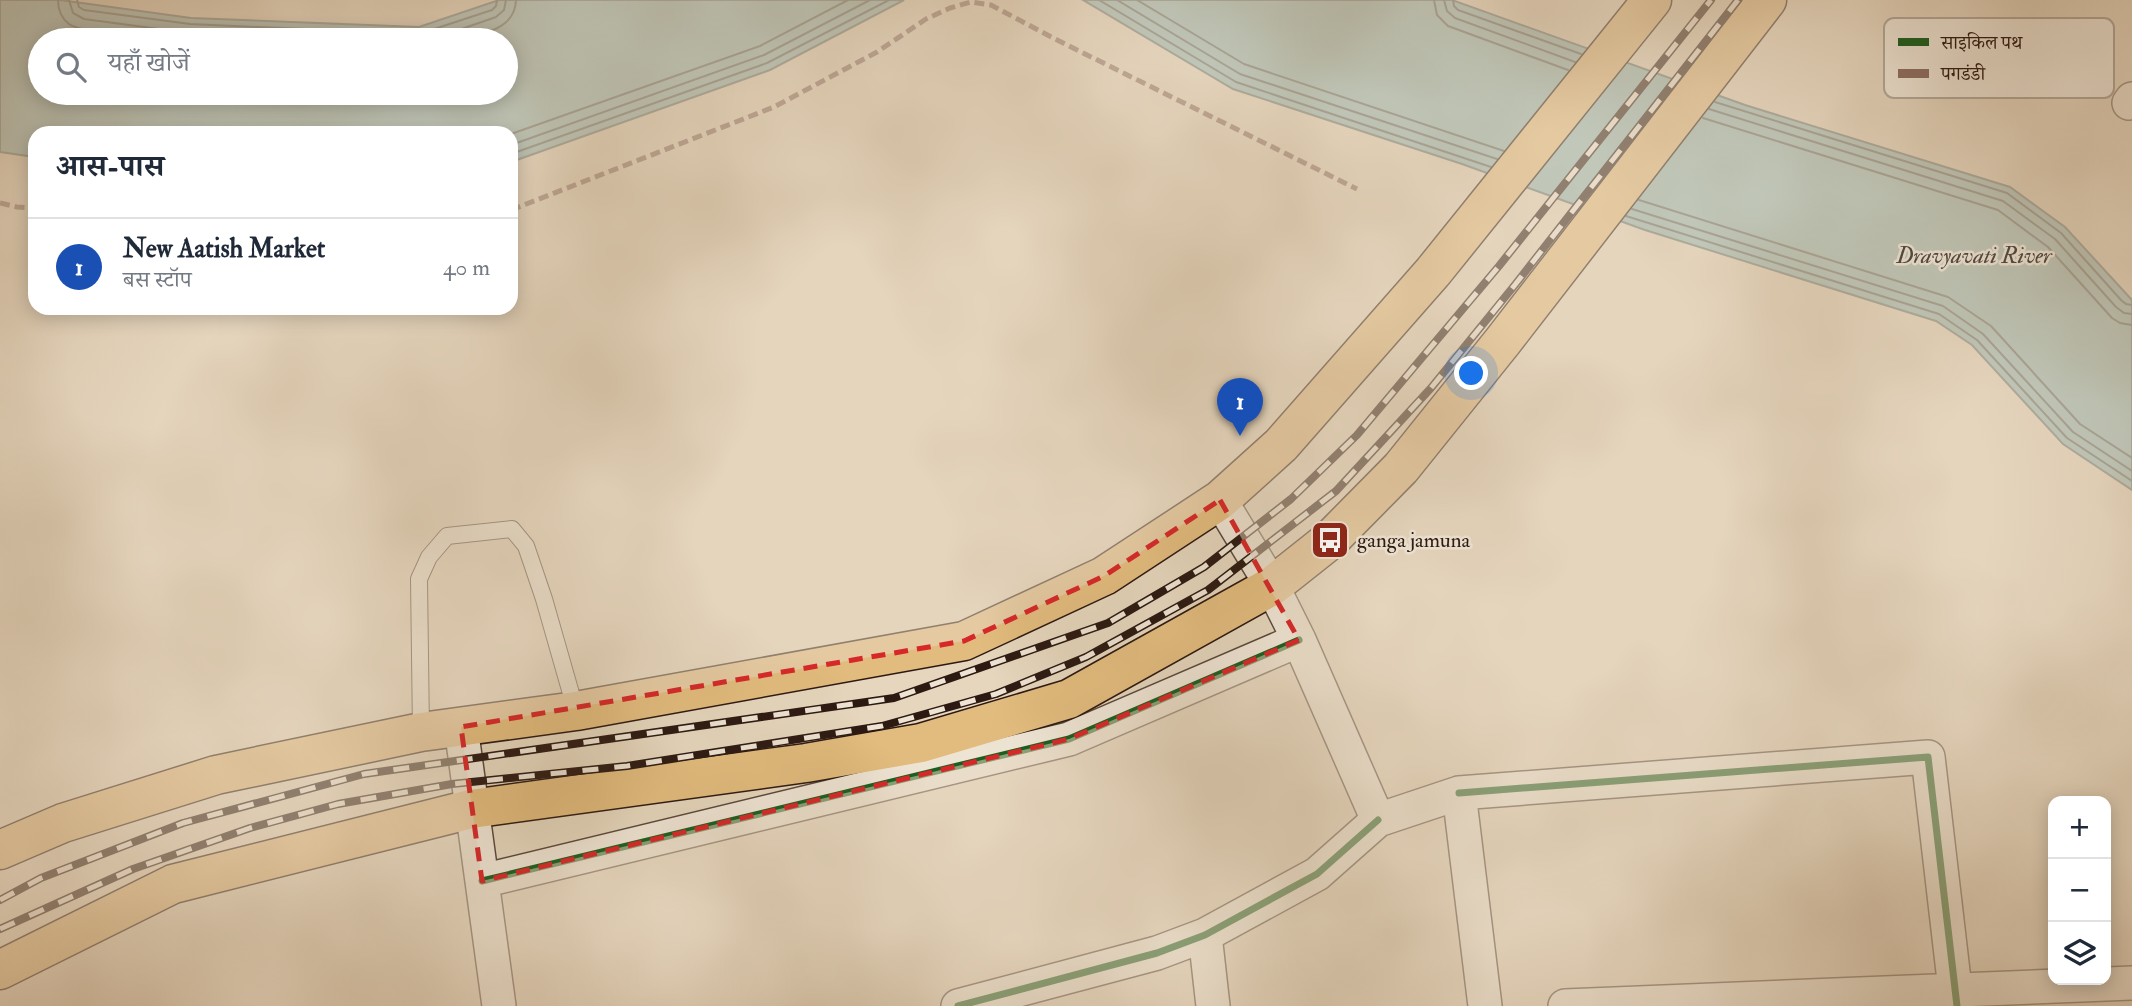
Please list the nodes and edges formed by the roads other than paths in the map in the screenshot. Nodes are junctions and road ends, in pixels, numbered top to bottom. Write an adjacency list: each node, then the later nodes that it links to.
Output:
1 (1652, 0): 3 (main road)
2 (1767, 0): 4 (main road)
3 (1220, 500): 4 (street); 6 (main road)
4 (1272, 586): 5 (street); 10 (main road)
5 (1299, 640): 11 (street); 13 (street)
6 (576, 711): 7 (main road); 8 (lane)
7 (461, 726): 8 (main road); 10 (street)
8 (421, 732): 12 (main road)
9 (1459, 793): 11 (street); 17 (street); 23 (street)
10 (471, 809): 13 (street); 15 (main road)
11 (1378, 820): 14 (street)
12 (0, 850)
13 (482, 881): 20 (street)
14 (1205, 935): 18 (street); 22 (street)
15 (0, 970)
16 (2132, 983): 17 (street)
17 (1956, 998): 19 (street)
18 (996, 1001): 21 (street)
19 (1726, 1003): 24 (street)
20 (499, 1006)
21 (958, 1006)
22 (1213, 1006)
23 (1485, 1006)
24 (1565, 1006)

